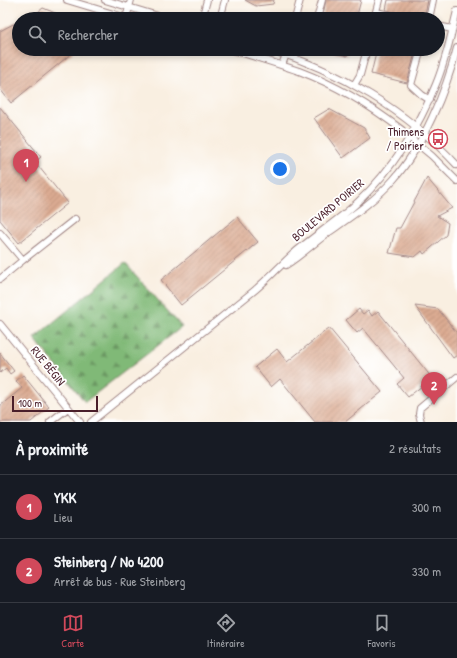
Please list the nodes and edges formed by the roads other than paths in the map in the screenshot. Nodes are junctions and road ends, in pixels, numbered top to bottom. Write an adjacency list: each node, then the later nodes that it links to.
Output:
1 (67, 0): 12 (street)
2 (104, 0): 10 (street)
3 (131, 0): 10 (street)
4 (207, 0): 15 (street)
5 (224, 0): 16 (street)
6 (300, 0): 17 (street)
7 (322, 0): 18 (street)
8 (379, 0): 19 (street)
9 (433, 0): 20 (street)
10 (129, 7): 13 (street); 14 (street)
11 (457, 11): 22 (street, BOULEVARD POIRIER)
12 (108, 12)
13 (129, 12)
14 (145, 12)
15 (204, 12)
16 (221, 12)
17 (297, 12)
18 (319, 12)
19 (376, 12)
20 (430, 12)
21 (445, 28): 22 (street)
22 (452, 29): 24 (street, BOULEVARD POIRIER)
23 (457, 48): 35 (street, BOULEVARD POIRIER)
24 (445, 55)
25 (252, 56): 31 (street)
26 (285, 56): 31 (street)
27 (295, 56): 32 (street)
28 (365, 56): 32 (street)
29 (419, 56): 33 (street)
30 (445, 56): 33 (street, BOULEVARD POIRIER)
31 (282, 65): 36 (street)
32 (354, 85): 34 (street)
33 (430, 100): 34 (street, BOULEVARD POIRIER)
34 (415, 127): 35 (street); 36 (street, BOULEVARD POIRIER)
35 (423, 134): 37 (street, BOULEVARD POIRIER); 38 (street)
36 (410, 136): 37 (street); 43 (street, BOULEVARD POIRIER)
37 (418, 143): 39 (street); 43 (street, BOULEVARD POIRIER)
38 (457, 165)
39 (457, 181)
40 (75, 219): 42 (street)
41 (0, 233): 42 (street)
42 (23, 260): 44 (street)
43 (276, 272): 51 (street, BOULEVARD POIRIER)
44 (0, 279)
45 (0, 324): 47 (street, RUE BÉGIN)
46 (457, 377): 48 (street)
47 (68, 408): 49 (street); 50 (street, RUE BÉGIN)
48 (421, 421)
49 (50, 422)
50 (80, 422)
51 (91, 422)

